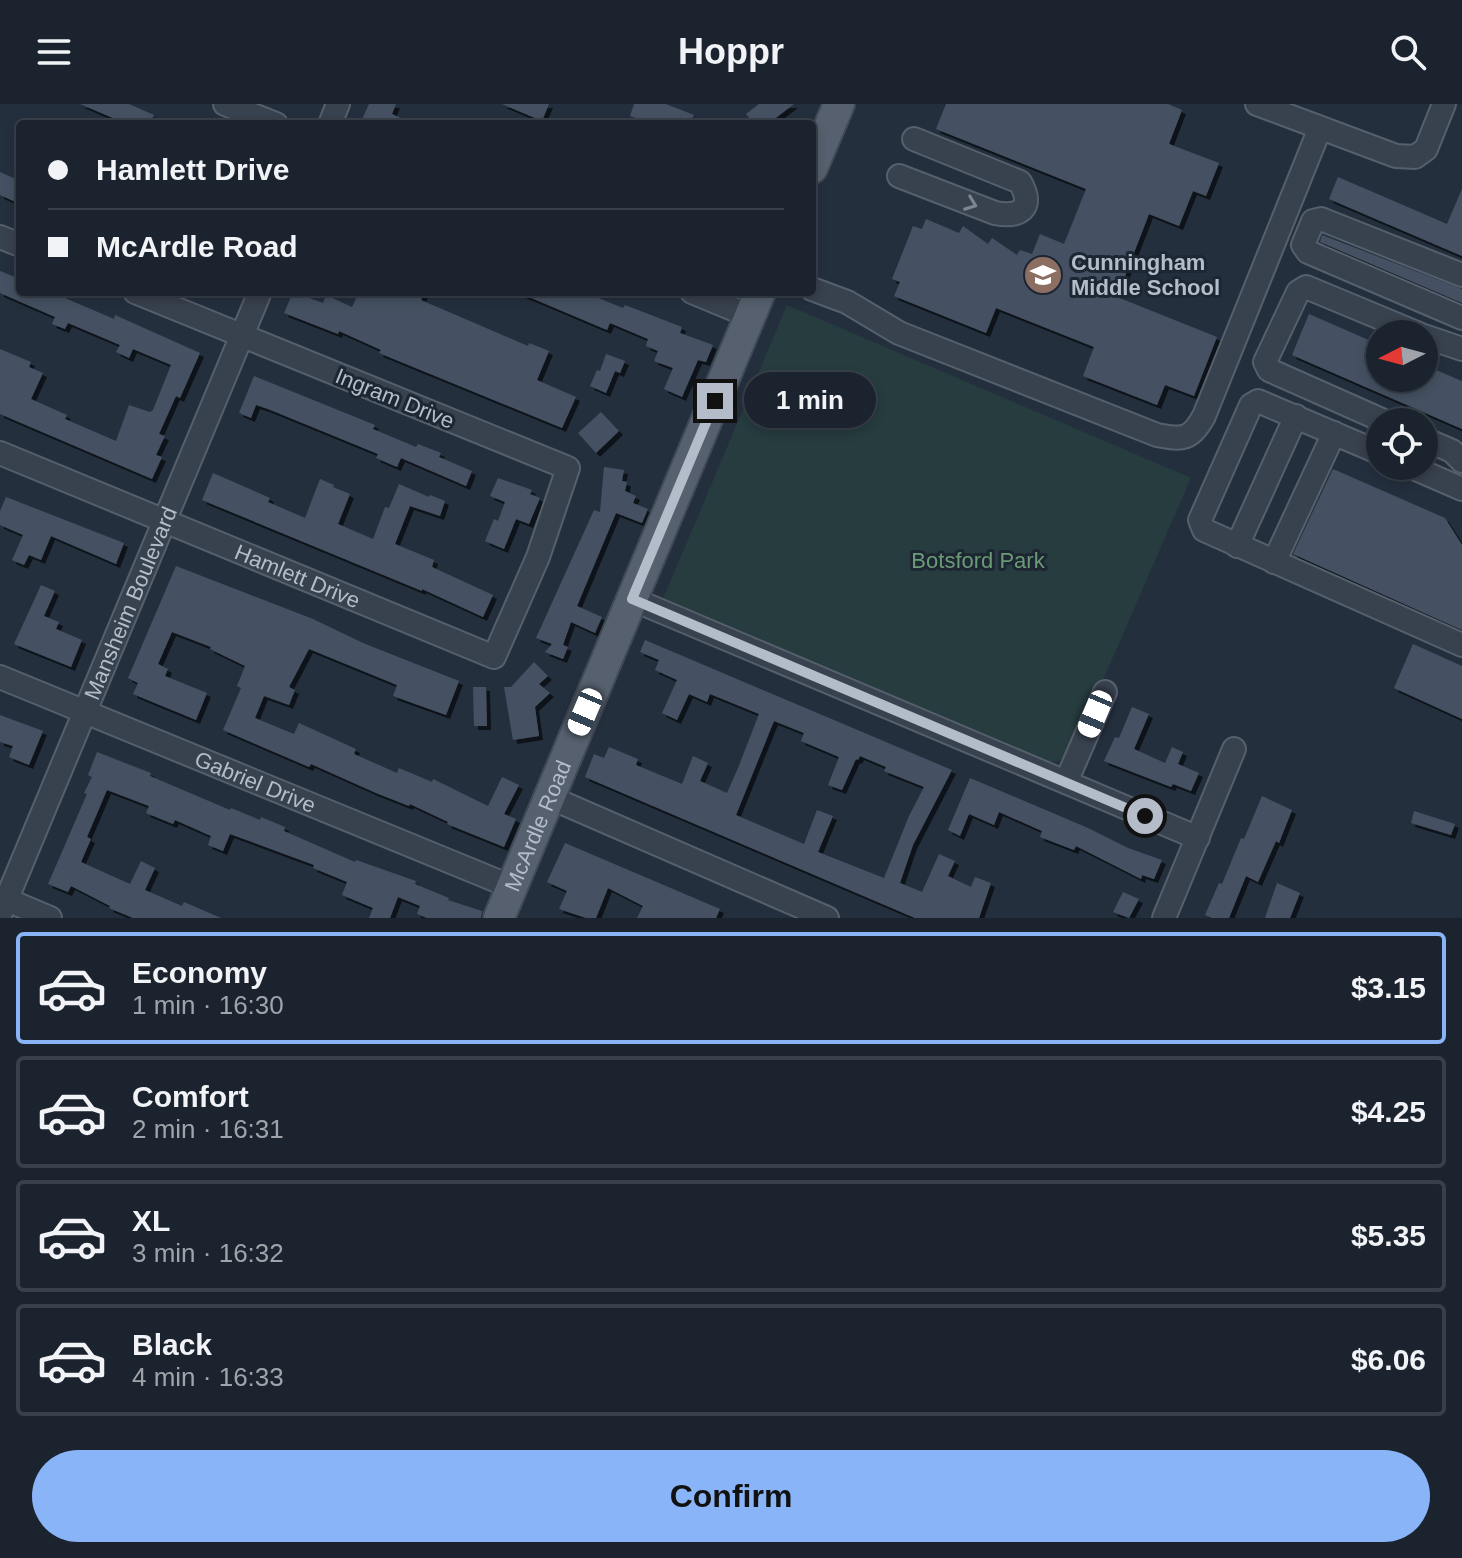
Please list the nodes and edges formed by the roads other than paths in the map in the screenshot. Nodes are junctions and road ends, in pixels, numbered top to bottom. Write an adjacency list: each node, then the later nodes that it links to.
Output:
1 (225, 104): 5 (street)
2 (839, 104): 8 (main road)
3 (1257, 104): 6 (street)
4 (1444, 104): 6 (street)
5 (266, 120)
6 (1320, 128): 11 (street)
7 (914, 139): 9 (street, one-way to 7)
8 (816, 159)
9 (899, 176)
10 (1462, 275): 16 (street)
11 (816, 290)
12 (145, 296): 18 (street, Ingram Drive)
13 (258, 296): 18 (street, Mansheim Boulevard)
14 (713, 296): 15 (street)
15 (755, 304): 34 (main road, McArdle Road)
16 (1462, 318)
17 (1386, 320): 21 (street)
18 (242, 335): 30 (street, Mansheim Boulevard); 32 (street, Ingram Drive)
19 (1438, 341): 20 (street)
20 (1462, 349)
21 (1366, 413)
22 (1296, 416): 23 (street); 31 (street); 31 (street)
23 (1334, 433): 25 (street); 33 (street)
24 (1438, 445): 27 (street)
25 (1366, 447)
26 (0, 453): 30 (street, Hamlett Drive)
27 (1462, 461)
28 (1438, 479): 29 (street)
29 (1462, 489)
30 (164, 522): 32 (street, Hamlett Drive); 38 (street, Mansheim Boulevard)
31 (1237, 546): 33 (street)
32 (538, 557)
33 (1274, 562): 35 (street)
34 (632, 599): 40 (street); 41 (main road, McArdle Road)
35 (1462, 645)
36 (0, 677): 38 (street, Gabriel Drive)
37 (1105, 692): 40 (street)
38 (84, 714): 43 (street, Gabriel Drive); 44 (street, Mansheim Boulevard)
39 (1234, 749): 42 (street)
40 (1066, 782): 42 (street)
41 (549, 797): 43 (main road, McArdle Road); 47 (street)
42 (1198, 838): 48 (street)
43 (512, 887): 46 (main road, McArdle Road)
44 (2, 904): 45 (street)
45 (50, 918)
46 (499, 918)
47 (827, 918)
48 (1164, 918)

